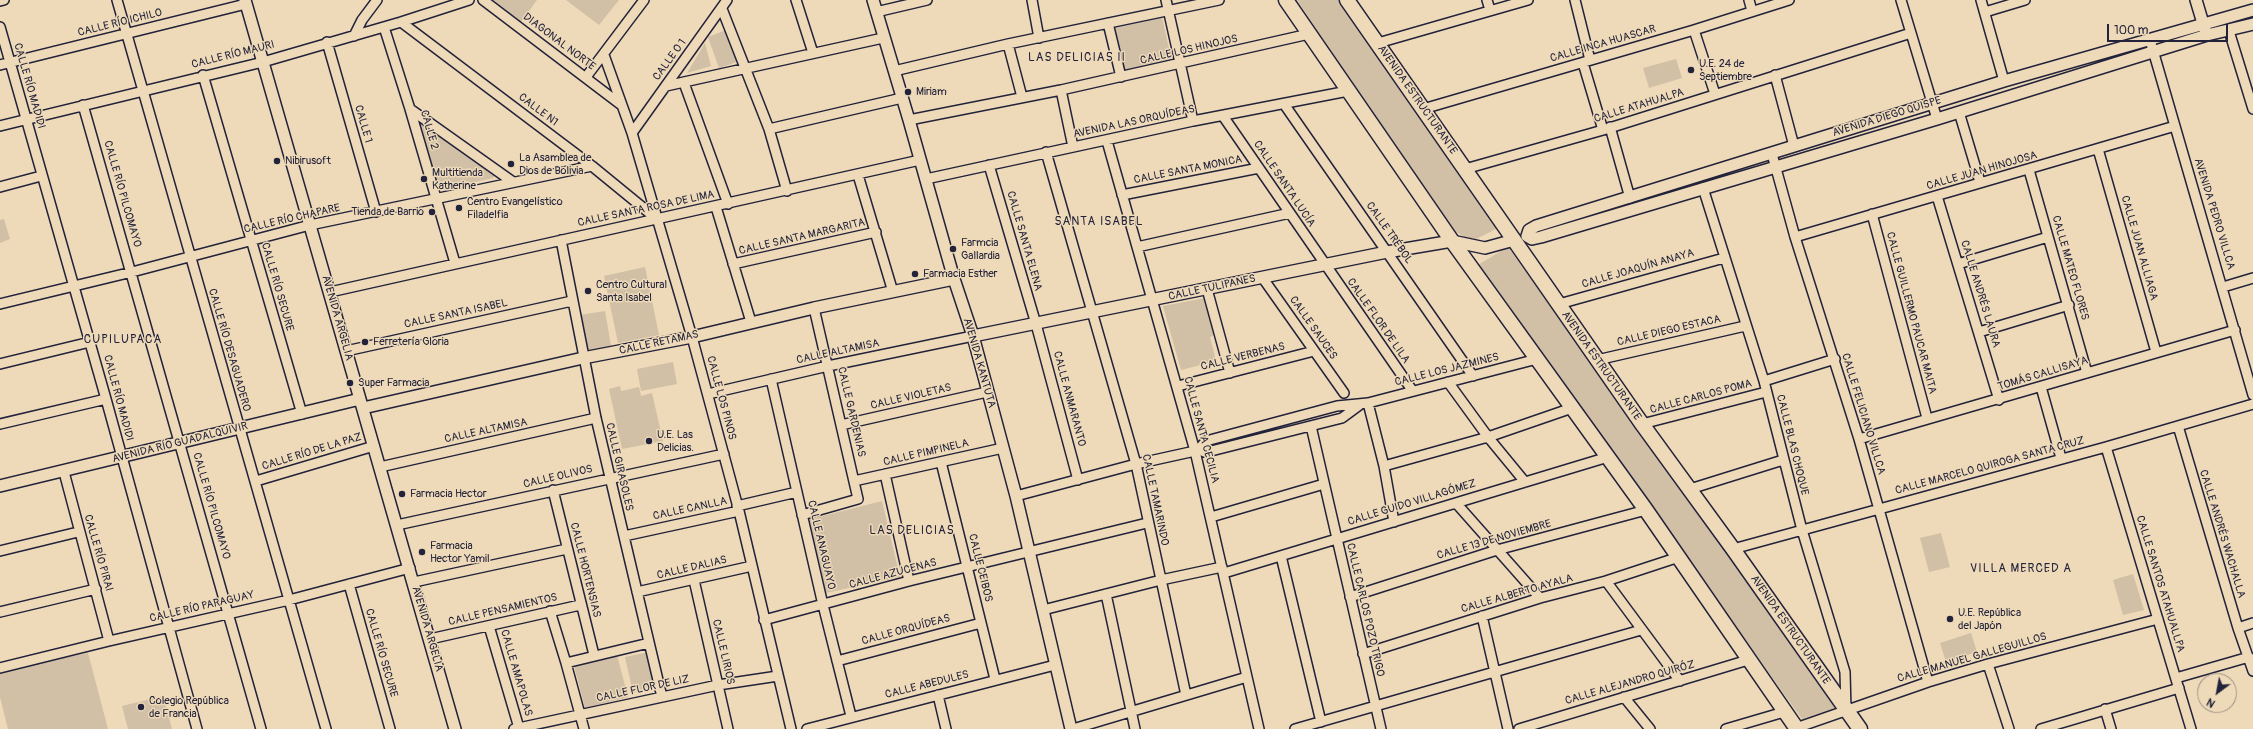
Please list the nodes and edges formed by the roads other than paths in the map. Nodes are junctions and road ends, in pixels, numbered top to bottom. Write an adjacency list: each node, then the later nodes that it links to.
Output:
1 (4, 0): 25 (street)
2 (117, 0): 42 (street, CALLE RÍO DESAGUADERO)
3 (377, 0): 46 (street)
4 (469, 0): 34 (street, CALLE RÍO MAURI)
5 (483, 0): 65 (street, DIAGONAL NORTE)
6 (644, 0): 55 (street)
7 (728, 0): 27 (street, CALLE O 1)
8 (796, 0): 53 (street)
9 (873, 0): 30 (street, AVENIDA KANTUTA)
10 (928, 0): 30 (street)
11 (1032, 0): 48 (street)
12 (1166, 0): 31 (street)
13 (1219, 0): 31 (street)
14 (1286, 0): 44 (main road)
15 (1347, 0): 51 (main road, AVENIDA ESTRUCTURANTE)
16 (1487, 0): 28 (street)
17 (1528, 0): 28 (street)
18 (1575, 0): 57 (street)
19 (1749, 0): 32 (street)
20 (1789, 0): 32 (street, CALLE INCA HUASCAR)
21 (1901, 0): 43 (street)
22 (1981, 0): 33 (street)
23 (2025, 0): 33 (street)
24 (2196, 0): 36 (street)
25 (0, 1)
26 (245, 2): 42 (street, CALLE RÍO ICHILO); 56 (street, AVENIDA ARGELIA)
27 (722, 8): 61 (street); 69 (street, CALLE O 1)
28 (1490, 10): 51 (street)
29 (2253, 10): 36 (street, AVENIDA DIEGO QUISPE)
30 (876, 12): 47 (street, AVENIDA KANTUTA)
31 (1169, 12): 35 (street); 59 (street)
32 (1752, 12): 40 (street, CALLE INCA HUASCAR)
33 (1985, 12): 67 (street)
34 (401, 22): 39 (street, CALLE RÍO MAURI); 102 (street, CALLE N1)
35 (1108, 23): 48 (street); 66 (street)
36 (2203, 24): 45 (street); 49 (street, AVENIDA DIEGO QUISPE)
37 (2253, 24): 41 (street, AVENIDA DIEGO QUISPE)
38 (0, 27): 58 (street, CALLE RÍO MADIDI)
39 (384, 27): 46 (street, CALLE RÍO MAURI); 80 (street, CALLE 2)
40 (1694, 30): 57 (street, CALLE INCA HUASCAR); 73 (street)
41 (2229, 31): 45 (street, AVENIDA DIEGO QUISPE); 82 (street)
42 (127, 33): 58 (street, CALLE RÍO ICHILO); 70 (street, CALLE RÍO DESAGUADERO)
43 (1911, 33): 64 (street, CALLE ATAHUALPA); 76 (street)
44 (1309, 34): 59 (street, CALLE LOS HINOJOS); 72 (main road)
45 (2207, 35): 54 (street, AVENIDA DIEGO QUISPE)
46 (354, 36): 50 (street, CALLE RÍO MAURI)
47 (883, 38): 53 (street); 62 (street, AVENIDA KANTUTA)
48 (1039, 38): 52 (street)
49 (2150, 40): 54 (street, AVENIDA PEDRO VILLCA); 67 (street, AVENIDA DIEGO QUISPE)
50 (327, 42): 56 (street, CALLE RÍO MAURI); 121 (street, CALLE 1)
51 (1378, 43): 81 (main road, AVENIDA ESTRUCTURANTE)
52 (1008, 44): 62 (street); 74 (street)
53 (813, 53): 61 (street)
54 (2153, 53): 83 (street, AVENIDA DIEGO QUISPE); 90 (street, AVENIDA PEDRO VILLCA)
55 (604, 55): 65 (street); 77 (street, CALLE LOS PINOS)
56 (262, 62): 63 (street, CALLE RÍO MAURI); 125 (street, AVENIDA ARGELIA)
57 (1587, 62): 81 (street, CALLE INCA HUASCAR); 92 (street)
58 (9, 63): 60 (street, CALLE RÍO ICHILO); 86 (street, CALLE RÍO MADIDI)
59 (1181, 64): 66 (street, CALLE LOS HINOJOS); 88 (street)
60 (0, 65)
61 (744, 68): 68 (street); 91 (street)
62 (894, 71): 75 (street, AVENIDA KANTUTA)
63 (203, 75): 70 (street, CALLE RÍO MAURI); 130 (street, CALLE RÍO SECURE)
64 (1775, 76): 73 (street, CALLE ATAHUALPA); 95 (street)
65 (586, 77): 77 (street, DIAGONAL NORTE)
66 (1121, 77): 71 (street, CALLE LOS HINOJOS)
67 (2004, 81): 76 (street, AVENIDA DIEGO QUISPE)
68 (684, 83): 69 (street); 119 (street)
69 (666, 86): 93 (street, CALLE O 1)
70 (144, 90): 79 (street, CALLE RÍO MAURI); 135 (street, CALLE RÍO DESAGUADERO)
71 (1061, 90): 74 (street, CALLE LOS HINOJOS); 96 (street)
72 (1348, 91): 78 (street, AVENIDA LAS ORQUÍDEAS); 132 (main road)
73 (1715, 94): 92 (street, CALLE ATAHUALPA)
74 (1022, 97): 87 (street, CALLE LOS HINOJOS)
75 (902, 98): 87 (street, AVENIDA KANTUTA); 91 (street)
76 (1932, 103): 85 (street); 95 (street, AVENIDA DIEGO QUISPE)
77 (620, 104): 93 (street, CALLE LOS PINOS)
78 (1284, 104): 84 (street, AVENIDA LAS ORQUÍDEAS); 134 (street, CALLE TRÉBOL)
79 (83, 105): 86 (street, CALLE RÍO MAURI); 141 (street, CALLE RÍO PILCOMAYO)
80 (410, 109): 110 (street); 117 (street, CALLE 2)
81 (1423, 109): 105 (main road, AVENIDA ESTRUCTURANTE)
82 (2253, 109)
83 (1959, 112): 85 (street, AVENIDA DIEGO QUISPE); 111 (street)
84 (1223, 116): 88 (street, AVENIDA LAS ORQUÍDEAS); 104 (street, CALLE SANTA LUCÍA)
85 (1937, 119): 103 (street, AVENIDA DIEGO QUISPE)
86 (26, 120): 89 (street, CALLE RÍO MAURI); 108 (street, CALLE RÍO MADIDI)
87 (910, 120): 100 (street, AVENIDA KANTUTA)
88 (1193, 121): 94 (street, AVENIDA LAS ORQUÍDEAS)
89 (0, 126)
90 (2175, 126): 97 (street, CALLE JUAN HINOJOSA); 146 (street, AVENIDA PEDRO VILLCA)
91 (768, 129): 114 (street)
92 (1606, 129): 105 (street, CALLE ATAHUALPA); 118 (street)
93 (632, 133): 124 (street, CALLE LOS PINOS)
94 (1107, 141): 96 (street, AVENIDA LAS ORQUÍDEAS); 115 (street, CALLE SANTA CECILIA)
95 (1794, 146): 99 (street, AVENIDA DIEGO QUISPE)
96 (1073, 147): 98 (street, AVENIDA LAS ORQUÍDEAS)
97 (2098, 149): 106 (street, CALLE JUAN HINOJOSA); 167 (street, CALLE JUAN ALLIAGA)
98 (1046, 152): 101 (street, AVENIDA LAS ORQUÍDEAS); 156 (street, CALLE TAMARINDO)
99 (1772, 154): 103 (street, CALLE FELICIANO VILLCA); 118 (street, AVENIDA DIEGO QUISPE)
100 (920, 160): 107 (street, CALLE SANTA ROSA DE LIMA); 109 (street, AVENIDA KANTUTA)
101 (988, 165): 109 (street, AVENIDA LAS ORQUÍDEAS); 158 (street, CALLE SANTA ELENA)
102 (592, 166): 110 (street, CALLE RÍO CHAPARE); 124 (street, CALLE N1)
103 (1775, 166): 113 (street, AVENIDA DIEGO QUISPE); 127 (street, CALLE FELICIANO VILLCA)
104 (1259, 168): 115 (street, CALLE SANTA MONICA); 122 (street, CALLE SANTA LUCÍA)
105 (1465, 169): 129 (main road, AVENIDA ESTRUCTURANTE)
106 (2029, 170): 111 (street, CALLE JUAN HINOJOSA); 128 (street, CALLE MATEO FLORES)
107 (858, 175): 114 (street, CALLE SANTA ROSA DE LIMA); 126 (street)
108 (41, 176): 112 (street); 145 (street, CALLE RÍO MADIDI)
109 (926, 179): 144 (street, AVENIDA KANTUTA)
110 (513, 182): 117 (street, CALLE RÍO CHAPARE)
111 (1980, 182): 116 (street, CALLE JUAN HINOJOSA)
112 (0, 187)
113 (1703, 188): 129 (street, AVENIDA DIEGO QUISPE); 136 (street, CALLE BLAS CHOQUE)
114 (787, 191): 119 (street, CALLE SANTA ROSA DE LIMA)
115 (1122, 195): 133 (street, CALLE SANTA CECILIA)
116 (1937, 196): 123 (street, CALLE JUAN HINOJOSA); 139 (street, CALLE ANDRÉS LAURA)
117 (436, 198): 121 (street, CALLE RÍO CHAPARE); 137 (street, CALLE 2)
118 (1630, 198): 129 (street, AVENIDA DIEGO QUISPE)
119 (728, 204): 120 (street, CALLE SANTA ROSA DE LIMA)
120 (716, 206): 124 (street, CALLE SANTA ROSA DE LIMA); 138 (street)
121 (376, 212): 125 (street, CALLE RÍO CHAPARE)
122 (1290, 213): 133 (street); 140 (street, CALLE SANTA LUCÍA)
123 (1872, 214): 127 (street, CALLE JUAN HINOJOSA); 196 (street, CALLE GUILLERMO PAUCAR MAITA)
124 (658, 220): 131 (street, CALLE SANTA ROSA DE LIMA); 163 (street, CALLE LOS PINOS)
125 (310, 226): 130 (street, CALLE RÍO CHAPARE); 148 (street, AVENIDA ARGELIA)
126 (876, 232): 138 (street, CALLE SANTA MARGARITA); 149 (street)
127 (1795, 236): 170 (street, CALLE FELICIANO VILLCA)
128 (2048, 237): 139 (street); 154 (street, CALLE MATEO FLORES)
129 (1520, 238): 132 (street, AVENIDA DIEGO QUISPE); 153 (main road, AVENIDA ESTRUCTURANTE)
130 (251, 240): 135 (street, CALLE RÍO CHAPARE); 194 (street, CALLE RÍO SECURE)
131 (561, 240): 137 (street, CALLE SANTA ROSA DE LIMA); 151 (street, CALLE GIRASOLES)
132 (1452, 241): 134 (street, CALLE TULIPANES); 169 (main road)
133 (1137, 247): 150 (street, CALLE SANTA CECILIA)
134 (1387, 252): 140 (street, CALLE TULIPANES); 176 (street, CALLE TRÉBOL)
135 (190, 256): 141 (street, CALLE RÍO CHAPARE); 202 (street, CALLE RÍO DESAGUADERO)
136 (1724, 258): 153 (street, CALLE JOAQUÍN ANAYA); 159 (street, CALLE BLAS CHOQUE)
137 (455, 263): 148 (street, CALLE SANTA ROSA DE LIMA)
138 (734, 264): 157 (street)
139 (1958, 264): 161 (street, CALLE ANDRÉS LAURA)
140 (1324, 265): 142 (street, CALLE TULIPANES); 182 (street, CALLE FLOR DE LILA)
141 (132, 272): 145 (street, CALLE RÍO CHAPARE); 205 (street, CALLE RÍO PILCOMAYO)
142 (1262, 277): 147 (street, CALLE TULIPANES); 166 (street, CALLE SAUCES)
143 (2253, 278): 146 (street)
144 (954, 279): 149 (street, CALLE RETAMAS); 162 (street, AVENIDA KANTUTA)
145 (74, 285): 152 (street, CALLE RÍO CHAPARE); 164 (street, CALLE RÍO MADIDI)
146 (2223, 287): 160 (street, AVENIDA PEDRO VILLCA)
147 (1206, 289): 150 (street, CALLE TULIPANES); 174 (street)
148 (330, 292): 165 (street, AVENIDA ARGELIA)
149 (893, 292): 155 (street, CALLE RETAMAS)
150 (1153, 300): 156 (street, CALLE TULIPANES); 180 (street, CALLE SANTA CECILIA)
151 (572, 301): 165 (street, CALLE SANTA ISABEL); 168 (street, CALLE GIRASOLES)
152 (0, 304)
153 (1558, 304): 171 (main road, AVENIDA ESTRUCTURANTE)
154 (2069, 305): 161 (street); 175 (street, CALLE MATEO FLORES)
155 (814, 308): 157 (street, CALLE RETAMAS); 173 (street, CALLE GARDENIAS)
156 (1092, 313): 158 (street, CALLE TULIPANES); 216 (street, CALLE TAMARINDO)
157 (751, 322): 163 (street, CALLE RETAMAS)
158 (1036, 324): 162 (street, CALLE TULIPANES); 222 (street, CALLE ANMARANTO)
159 (1745, 326): 171 (street, CALLE DIEGO ESTACA); 178 (street, CALLE BLAS CHOQUE)
160 (2235, 330): 167 (street, TOMÁS CALLISAYA); 187 (street, AVENIDA PEDRO VILLCA)
161 (1979, 332): 189 (street, CALLE ANDRÉS LAURA)
162 (973, 336): 173 (street, CALLE ALTAMISA); 183 (street, AVENIDA KANTUTA)
163 (692, 337): 168 (street, CALLE RETAMAS); 186 (street, CALLE LOS PINOS)
164 (90, 342): 172 (street); 188 (street, CALLE RÍO MADIDI)
165 (346, 351): 190 (street, AVENIDA ARGELIA)
166 (1314, 351): 174 (street, CALLE VERBENAS); 185 (street, CALLE SAUCES)
167 (2156, 352): 175 (street, TOMÁS CALLISAYA)
168 (583, 358): 190 (street, CALLE RETAMAS); 195 (street, CALLE GIRASOLES)
169 (1537, 359): 176 (street, CALLE LOS JAZMINES); 193 (main road)
170 (1834, 359): 178 (street); 204 (street, CALLE FELICIANO VILLCA)
171 (1597, 360): 198 (main road, AVENIDA ESTRUCTURANTE)
172 (0, 364)
173 (828, 366): 177 (street, CALLE ALTAMISA); 199 (street, CALLE GARDENIAS)
174 (1230, 373): 180 (street, CALLE VERBENAS)
175 (2087, 373): 181 (street, TOMÁS CALLISAYA)
176 (1473, 376): 179 (street, CALLE LOS JAZMINES)
177 (771, 379): 186 (street, CALLE ALTAMISA); 230 (street, CALLE ANAGUAYO)
178 (1764, 381): 184 (street, CALLE BLAS CHOQUE)
179 (1448, 382): 182 (street, CALLE LOS JAZMINES); 203 (street)
180 (1178, 386): 209 (street, CALLE SANTA CECILIA)
181 (2041, 387): 189 (street, TOMÁS CALLISAYA); 213 (street)
182 (1412, 390): 191 (street, CALLE LOS JAZMINES)
183 (987, 392): 199 (street, CALLE VIOLETAS); 208 (street, AVENIDA KANTUTA)
184 (1766, 392): 198 (street, CALLE CARLOS POMA); 214 (street, CALLE BLAS CHOQUE)
185 (1344, 393)
186 (708, 394): 210 (street, CALLE LOS PINOS)
187 (2253, 396)
188 (106, 398): 197 (street); 211 (street, CALLE RÍO MADIDI)
189 (1999, 400): 196 (street, TOMÁS CALLISAYA)
190 (362, 403): 194 (street, AVENIDA RÍO GUADALQUIVIR); 206 (street, AVENIDA ARGELIA)
191 (1365, 403): 200 (street, CALLE LOS JAZMINES); 209 (street, CALLE LOS JAZMINES); 217 (street)
192 (2253, 404): 201 (street, CALLE MARCELO QUIROGA SANTA CRUZ)
193 (1572, 408): 203 (street); 212 (main road)
194 (302, 414): 202 (street, AVENIDA RÍO GUADALQUIVIR)
195 (596, 418): 218 (street, CALLE ALTAMISA); 221 (street, CALLE GIRASOLES)
196 (1927, 418): 204 (street, TOMÁS CALLISAYA)
197 (0, 424)
198 (1642, 424): 228 (main road, AVENIDA ESTRUCTURANTE)
199 (841, 425): 224 (street, CALLE GARDENIAS)
200 (1311, 426): 209 (street, CALLE LOS JAZMINES); 226 (street, CALLE CARLOS POZO TRIGO)
201 (2178, 426): 207 (street, CALLE MARCELO QUIROGA SANTA CRUZ); 281 (street, CALLE ANDRÉS WACHALLA)
202 (239, 429): 205 (street, AVENIDA RÍO GUADALQUIVIR); 223 (street, CALLE RÍO DESAGUADERO)
203 (1488, 437): 217 (street); 225 (street)
204 (1859, 439): 234 (street, CALLE FELICIANO VILLCA)
205 (179, 442): 211 (street, AVENIDA RÍO GUADALQUIVIR); 273 (street, CALLE RÍO PILCOMAYO)
206 (374, 446): 218 (street, AVENIDA ARGELIA); 223 (street, CALLE RÍO DE LA PAZ)
207 (2106, 447): 213 (street, CALLE MARCELO QUIROGA SANTA CRUZ); 275 (street, CALLE SANTOS ATAHUALLPA)
208 (1003, 448): 215 (street, CALLE PIMPINELA); 231 (street, AVENIDA KANTUTA)
209 (1197, 450): 216 (street, CALLE LOS JAZMINES); 237 (street, CALLE SANTA CECILIA)
210 (724, 454): 221 (street, CALLE OLIVOS); 233 (street, CALLE LOS PINOS)
211 (122, 457): 219 (street, AVENIDA RÍO GUADALQUIVIR); 280 (street, CALLE RÍO MADIDI)
212 (1608, 457): 225 (street, CALLE GUIDO VILLAGÓMEZ); 235 (main road)
213 (2061, 458): 234 (street, CALLE MARCELO QUIROGA SANTA CRUZ)
214 (1783, 460): 228 (street); 241 (street, CALLE BLAS CHOQUE)
215 (941, 462): 220 (street, CALLE PIMPINELA); 253 (street, CALLE CEIBOS)
216 (1136, 464): 222 (street, CALLE LOS JAZMINES); 239 (street, CALLE TAMARINDO)
217 (1384, 466): 238 (street)
218 (380, 467): 240 (street, AVENIDA ARGELIA)
219 (64, 472): 227 (street, AVENIDA RÍO GUADALQUIVIR); 242 (street, CALLE RÍO PIRAI)
220 (885, 474): 224 (street, CALLE PIMPINELA); 258 (street)
221 (610, 477): 229 (street, CALLE OLIVOS); 243 (street, CALLE GIRASOLES)
222 (1078, 480): 231 (street, CALLE LOS JAZMINES)
223 (256, 481): 267 (street, CALLE RÍO DESAGUADERO)
224 (854, 481): 236 (street, CALLE GARDENIAS)
225 (1525, 482): 232 (street, CALLE GUIDO VILLAGÓMEZ)
226 (1324, 484): 237 (street); 244 (street, CALLE CARLOS POZO TRIGO)
227 (0, 486)
228 (1690, 489): 246 (main road, AVENIDA ESTRUCTURANTE)
229 (553, 490): 240 (street, CALLE OLIVOS); 245 (street, CALLE HORTENSIAS)
230 (797, 492): 233 (street, CALLE CANLLA); 236 (street, CALLE ANAGUAYO)
231 (1016, 496): 249 (street, AVENIDA KANTUTA)
232 (1456, 503): 238 (street, CALLE GUIDO VILLAGÓMEZ); 247 (street)
233 (738, 508): 243 (street, CALLE CANLLA); 252 (street, CALLE LOS PINOS)
234 (1878, 508): 241 (street, CALLE MARCELO QUIROGA SANTA CRUZ); 302 (street, CALLE FELICIANO VILLCA)
235 (1646, 510): 247 (street, CALLE 13 DE NOVIEMBRE); 251 (main road)
236 (802, 515): 269 (street, CALLE ANAGUAYO)
237 (1211, 517): 255 (street, CALLE SANTA CECILIA)
238 (1394, 522): 244 (street, CALLE GUIDO VILLAGÓMEZ)
239 (1148, 523): 249 (street, CALLE AZUCENAS); 257 (street, CALLE TAMARINDO)
240 (397, 525): 254 (street, AVENIDA ARGELIA)
241 (1802, 530): 246 (street, CALLE MARCELO QUIROGA SANTA CRUZ); 311 (street, CALLE BLAS CHOQUE)
242 (78, 532): 248 (street); 262 (street, CALLE RÍO PIRAI)
243 (624, 536): 263 (street, CALLE GIRASOLES)
244 (1337, 538): 250 (street, CALLE GUIDO VILLAGÓMEZ); 265 (street, CALLE CARLOS POZO TRIGO)
245 (567, 549): 260 (street); 268 (street, CALLE HORTENSIAS)
246 (1733, 549): 311 (main road, AVENIDA ESTRUCTURANTE)
247 (1497, 550): 265 (street, CALLE 13 DE NOVIEMBRE); 266 (street)
248 (0, 552)
249 (1028, 552): 253 (street, CALLE AZUCENAS); 270 (street, AVENIDA KANTUTA)
250 (1281, 556): 255 (street, CALLE GUIDO VILLAGÓMEZ); 316 (street)
251 (1679, 557): 259 (street, CALLE ALBERTO AYALA); 289 (main road)
252 (752, 566): 256 (street, CALLE DALIAS); 276 (street, CALLE LOS PINOS)
253 (968, 567): 258 (street, CALLE AZUCENAS); 277 (street, CALLE CEIBOS)
254 (410, 568): 260 (street, AVENIDA ARGELIA); 261 (street, CALLE RÍO PARAGUAY)
255 (1223, 570): 257 (street, CALLE GUIDO VILLAGÓMEZ); 298 (street, CALLE SANTA CECILIA)
256 (694, 580): 263 (street, CALLE DALIAS); 303 (street, CALLE LIRIOS)
257 (1161, 580): 264 (street, CALLE GUIDO VILLAGÓMEZ); 306 (street, CALLE TAMARINDO)
258 (909, 581): 269 (street, CALLE AZUCENAS)
259 (1606, 581): 266 (street, CALLE ALBERTO AYALA); 282 (street)
260 (414, 582): 283 (street, AVENIDA ARGELIA)
261 (349, 584): 267 (street, CALLE RÍO PARAGUAY); 322 (street, CALLE RÍO SECURE)
262 (96, 589): 272 (street); 284 (street, CALLE RÍO PIRAI)
263 (637, 592): 285 (street, CALLE GIRASOLES)
264 (1106, 594): 270 (street, CALLE GUIDO VILLAGÓMEZ); 312 (street)
265 (1350, 597): 286 (street, CALLE CARLOS POZO TRIGO)
266 (1540, 598): 274 (street, CALLE ALBERTO AYALA)
267 (289, 600): 273 (street, CALLE RÍO PARAGUAY); 321 (street, CALLE RÍO DESAGUADERO)
268 (580, 605): 271 (street, CALLE PENSAMIENTOS); 287 (street, CALLE HORTENSIAS)
269 (823, 605): 276 (street, CALLE AZUCENAS); 290 (street, CALLE ANAGUAYO)
270 (1043, 610): 293 (street, AVENIDA KANTUTA)
271 (550, 611): 279 (street, CALLE PENSAMIENTOS); 291 (street)
272 (0, 612)
273 (230, 614): 280 (street, CALLE RÍO PARAGUAY); 320 (street, CALLE RÍO PILCOMAYO)
274 (1482, 616): 286 (street, CALLE ALBERTO AYALA); 296 (street)
275 (2158, 619): 292 (street, CALLE MANUEL GALLEGUILLOS); 299 (street, CALLE SANTOS ATAHUALLPA)
276 (764, 620): 297 (street, CALLE LOS PINOS)
277 (981, 623): 290 (street, CALLE ORQUÍDEAS); 300 (street, CALLE CEIBOS)
278 (2253, 623): 281 (street)
279 (489, 626): 283 (street, CALLE PENSAMIENTOS); 317 (street, CALLE AMAPOLAS)
280 (170, 628): 284 (street, CALLE RÍO PARAGUAY); 319 (street, CALLE RÍO MADIDI)
281 (2238, 628): 288 (street, CALLE ANDRÉS WACHALLA)
282 (1641, 630): 296 (street); 301 (street)
283 (430, 639): 323 (street, AVENIDA ARGELIA)
284 (109, 641): 294 (street, CALLE RÍO PARAGUAY)
285 (649, 643): 287 (street); 307 (street, CALLE GIRASOLES)
286 (1363, 654): 309 (street, CALLE CARLOS POZO TRIGO)
287 (594, 655): 291 (street)
288 (2249, 657): 295 (street, CALLE ANDRÉS WACHALLA); 299 (street)
289 (1748, 660): 301 (street, CALLE ALEJANDRO QUIRÓZ); 313 (main road)
290 (837, 661): 315 (street, CALLE ANAGUAYO)
291 (566, 663): 314 (street)
292 (1988, 664): 302 (street, CALLE MANUEL GALLEGUILLOS); 339 (street)
293 (1055, 665): 300 (street, CALLE ABEDULES); 329 (street, AVENIDA KANTUTA)
294 (0, 668)
295 (2253, 671)
296 (1495, 673): 309 (street); 334 (street)
297 (778, 676): 303 (street, CALLE FLOR DE LIZ); 326 (street, CALLE LOS PINOS)
298 (1247, 677): 306 (street); 331 (street, CALLE SANTA CECILIA)
299 (2176, 678): 304 (street, CALLE SANTOS ATAHUALLPA)
300 (994, 680): 305 (street, CALLE ABEDULES)
301 (1680, 681): 308 (street, CALLE ALEJANDRO QUIRÓZ)
302 (1928, 682): 311 (street, CALLE MANUEL GALLEGUILLOS)
303 (718, 685): 307 (street, CALLE FLOR DE LIZ); 325 (street, CALLE LIRIOS)
304 (2179, 688): 310 (street); 342 (street, CALLE SANTOS ATAHUALLPA)
305 (938, 695): 315 (street, CALLE ABEDULES); 328 (street)
306 (1186, 695): 312 (street)
307 (662, 697): 314 (street, CALLE FLOR DE LIZ)
308 (1624, 697): 335 (street, CALLE ALEJANDRO QUIRÓZ); 336 (street)
309 (1376, 707): 316 (street); 333 (street, CALLE CARLOS POZO TRIGO)
310 (2105, 709): 340 (street); 341 (street)
311 (1846, 710): 318 (street, CALLE MANUEL GALLEGUILLOS); 338 (main road, AVENIDA ESTRUCTURANTE)
312 (1130, 711): 329 (street); 330 (street)
313 (1784, 712): 318 (main road); 337 (street)
314 (580, 715): 317 (street, CALLE FLOR DE LIZ); 324 (street)
315 (851, 716): 327 (street, CALLE ABEDULES)
316 (1321, 722): 332 (street)
317 (517, 728)
318 (1796, 728)
319 (197, 729)
320 (261, 729)
321 (326, 729)
322 (390, 729)
323 (455, 729)
324 (584, 729)
325 (728, 729)
326 (791, 729)
327 (806, 729)
328 (946, 729)
329 (1072, 729)
330 (1135, 729)
331 (1259, 729)
332 (1294, 729)
333 (1381, 729)
334 (1508, 729)
335 (1519, 729)
336 (1650, 729)
337 (1726, 729)
338 (1860, 729)
339 (2009, 729)
340 (2041, 729)
341 (2111, 729)
342 (2191, 729)

